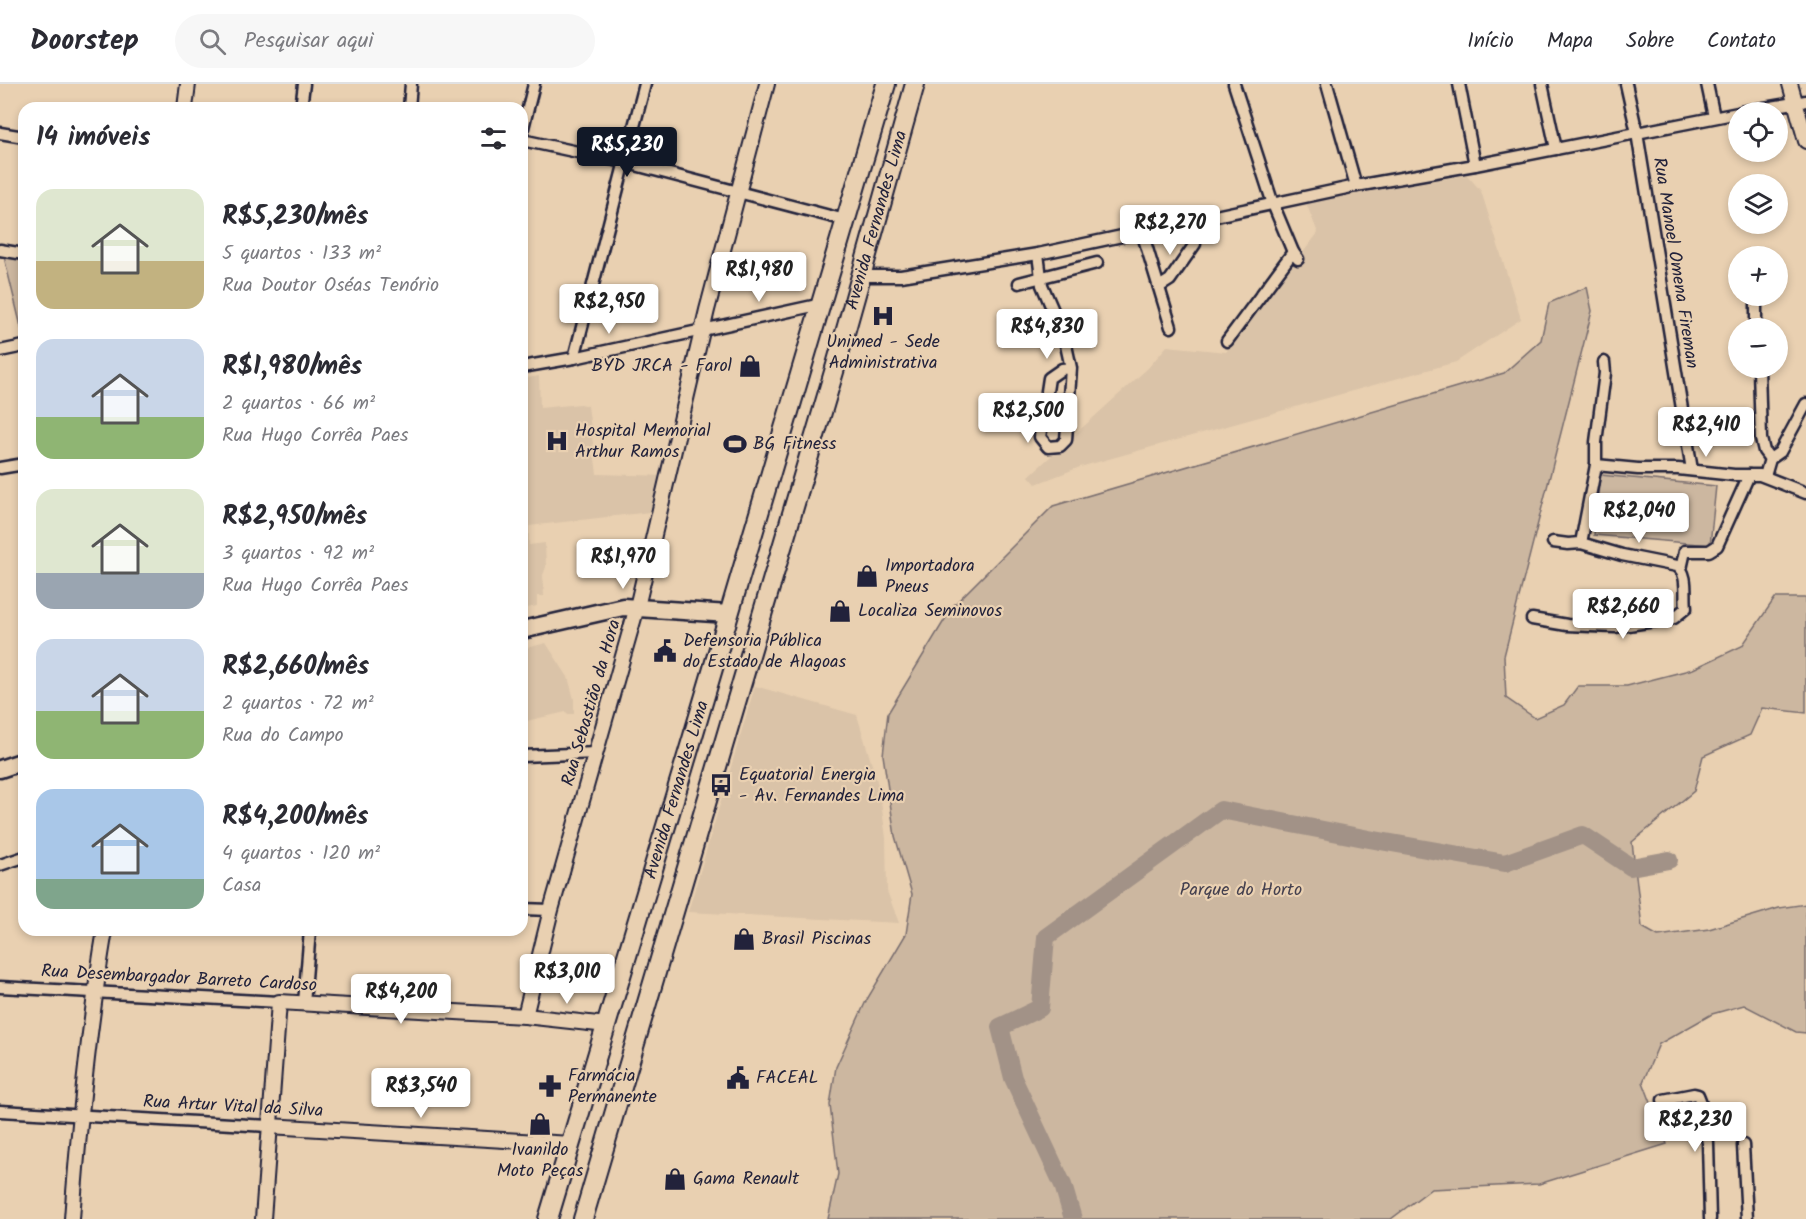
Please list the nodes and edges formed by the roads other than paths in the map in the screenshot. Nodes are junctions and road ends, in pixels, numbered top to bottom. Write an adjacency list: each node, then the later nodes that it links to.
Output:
1 (188, 84): 17 (street)
2 (304, 84): 18 (street)
3 (411, 84): 19 (street)
4 (534, 84): 21 (street)
5 (645, 84): 30 (street)
6 (767, 84): 33 (street, Rua Sebastião da Hora)
7 (886, 84): 35 (highway, Avenida Fernandes Lima)
8 (915, 84): 42 (highway, Avenida Fernandes Lima)
9 (1234, 84): 34 (street)
10 (1327, 84): 32 (street)
11 (1472, 84): 16 (street)
12 (1542, 84): 29 (street)
13 (1626, 84): 25 (street, Rua Manoel Omena Fireman)
14 (1707, 84): 23 (street)
15 (1790, 84): 20 (street)
16 (1460, 85): 31 (street)
17 (186, 102)
18 (302, 102)
19 (410, 102)
20 (1800, 102): 28 (street)
21 (528, 108)
22 (1728, 115): 23 (street)
23 (1714, 117): 25 (street)
24 (0, 133): 26 (street)
25 (1637, 133): 29 (street); 62 (street, Rua Manoel Omena Fireman)
26 (18, 136)
27 (528, 141): 30 (street)
28 (1806, 141)
29 (1556, 149): 31 (street)
30 (624, 162): 33 (street); 52 (street)
31 (1475, 165): 32 (street)
32 (1356, 186): 34 (street)
33 (738, 193): 35 (street); 48 (street, Rua Sebastião da Hora)
34 (1273, 204): 36 (street); 49 (street)
35 (846, 220): 46 (highway, Avenida Fernandes Lima)
36 (1142, 232): 40 (street); 45 (street)
37 (1195, 244): 45 (street)
38 (0, 250): 39 (street)
39 (18, 253)
40 (1038, 254): 42 (street); 43 (street)
41 (1097, 263): 43 (street)
42 (861, 276): 98 (highway, Avenida Fernandes Lima)
43 (1041, 277): 44 (street); 55 (street)
44 (1020, 283)
45 (1159, 287): 47 (street)
46 (822, 304): 48 (street); 70 (highway, Avenida Fernandes Lima)
47 (1171, 327)
48 (702, 330): 52 (street); 69 (street, Rua Sebastião da Hora)
49 (1227, 341)
50 (18, 347): 51 (street)
51 (0, 351)
52 (574, 358): 54 (street)
53 (1604, 362): 60 (street)
54 (528, 366)
55 (1071, 368): 55 (street)
56 (1759, 378): 58 (street)
57 (1806, 404): 58 (street)
58 (1770, 459): 64 (street)
59 (18, 465): 61 (street)
60 (1596, 465): 62 (street); 67 (street)
61 (0, 468)
62 (1692, 470): 63 (street)
63 (1749, 475): 64 (street); 68 (street)
64 (1765, 476): 65 (street)
65 (1806, 493)
66 (1553, 542): 67 (street)
67 (1581, 543): 68 (street)
68 (1681, 568): 71 (street)
69 (638, 607): 70 (main road); 72 (main road); 73 (street, Rua Sebastião da Hora)
70 (729, 614): 88 (highway, Avenida Fernandes Lima)
71 (1532, 620)
72 (528, 629)
73 (596, 753): 74 (street); 80 (street, Rua Sebastião da Hora)
74 (528, 756)
75 (18, 763): 76 (main road)
76 (0, 769)
77 (18, 859): 78 (street)
78 (0, 865)
79 (528, 909): 80 (street)
80 (551, 910): 87 (street, Rua Sebastião da Hora)
81 (104, 936): 84 (street)
82 (310, 936): 86 (street)
83 (0, 987): 84 (street, Rua Desembargador Barreto Cardoso)
84 (95, 992): 85 (street, Rua Desembargador Barreto Cardoso); 91 (street)
85 (279, 1002): 86 (street, Rua Desembargador Barreto Cardoso); 92 (street)
86 (304, 1003): 87 (street, Rua Desembargador Barreto Cardoso)
87 (525, 1016): 88 (street, Rua Desembargador Barreto Cardoso)
88 (607, 1025): 93 (highway, Avenida Fernandes Lima)
89 (1663, 1100): 99 (street)
90 (0, 1112): 91 (street, Rua Artur Vital da Silva)
91 (80, 1117): 92 (street, Rua Artur Vital da Silva); 95 (street)
92 (269, 1126): 93 (street, Rua Artur Vital da Silva); 96 (street)
93 (571, 1144): 97 (highway, Avenida Fernandes Lima)
94 (1743, 1145): 100 (street)
95 (72, 1219)
96 (263, 1219)
97 (548, 1219)
98 (584, 1219)
99 (1710, 1219)
100 (1747, 1219)

